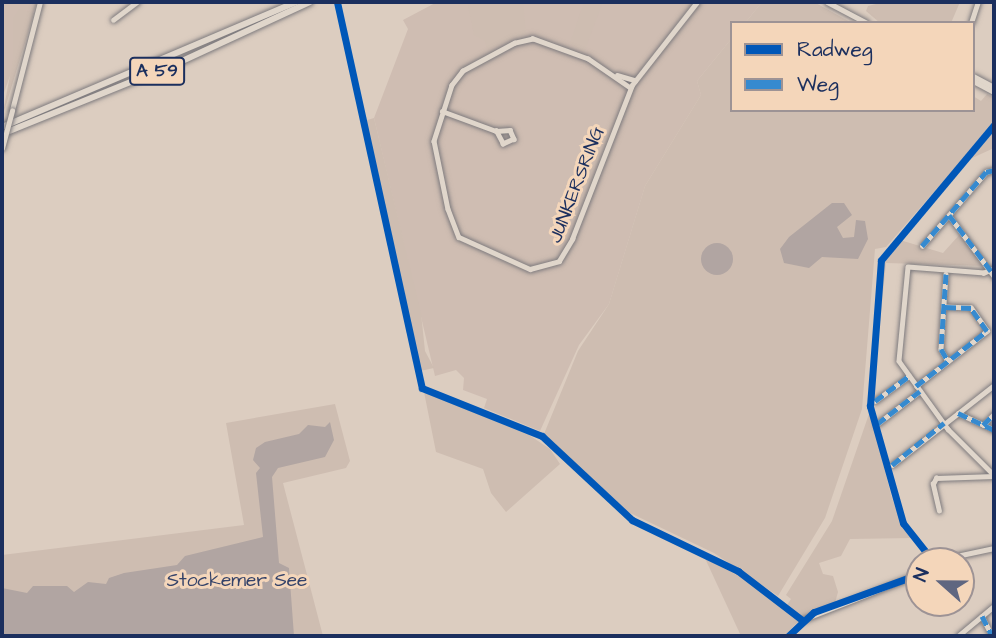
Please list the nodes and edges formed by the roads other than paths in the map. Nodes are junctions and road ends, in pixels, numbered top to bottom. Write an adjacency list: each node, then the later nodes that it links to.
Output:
1 (40, 2): 20 (main road, bridge)
2 (137, 2): 8 (street)
3 (296, 2): 17 (highway, A 59)
4 (310, 2): 19 (highway, A 59)
5 (697, 2): 13 (street, JUNKERSRING)
6 (827, 2): 9 (main road)
7 (978, 2): 10 (street)
8 (114, 20)
9 (863, 21)
10 (972, 21)
11 (613, 74): 13 (street, JUNKERSRING); 14 (street, JUNKERSRING); 16 (street, JUNKERSRING)
12 (975, 79): 15 (main road)
13 (636, 80): 14 (street, JUNKERSRING)
14 (631, 88): 16 (street, JUNKERSRING)
15 (994, 89)
16 (442, 111): 18 (street)
17 (2, 127)
18 (496, 131)
19 (2, 134)
20 (2, 148)
21 (994, 170): 22 (street)
22 (949, 215): 23 (street); 24 (street)
23 (922, 246)
24 (993, 272): 28 (street)
25 (946, 274): 26 (street)
26 (944, 307): 27 (street); 27 (street)
27 (948, 361): 30 (street)
28 (909, 376): 30 (street); 31 (street)
29 (994, 385): 32 (street)
30 (918, 388): 34 (street); 35 (street)
31 (875, 401)
32 (958, 413): 34 (street); 36 (street)
33 (994, 414): 36 (street)
34 (944, 423): 38 (street); 39 (street)
35 (877, 424)
36 (983, 425): 37 (street)
37 (994, 430)
38 (892, 465)
39 (983, 466): 40 (street); 41 (street)
40 (994, 475): 41 (street)
41 (980, 476): 42 (street)
42 (939, 511)
43 (994, 548): 44 (street)
44 (975, 552)
45 (905, 579): 48 (street)
46 (994, 606): 47 (street)
47 (982, 616): 49 (street); 50 (street)
48 (802, 621)
49 (958, 636)
50 (992, 636)

